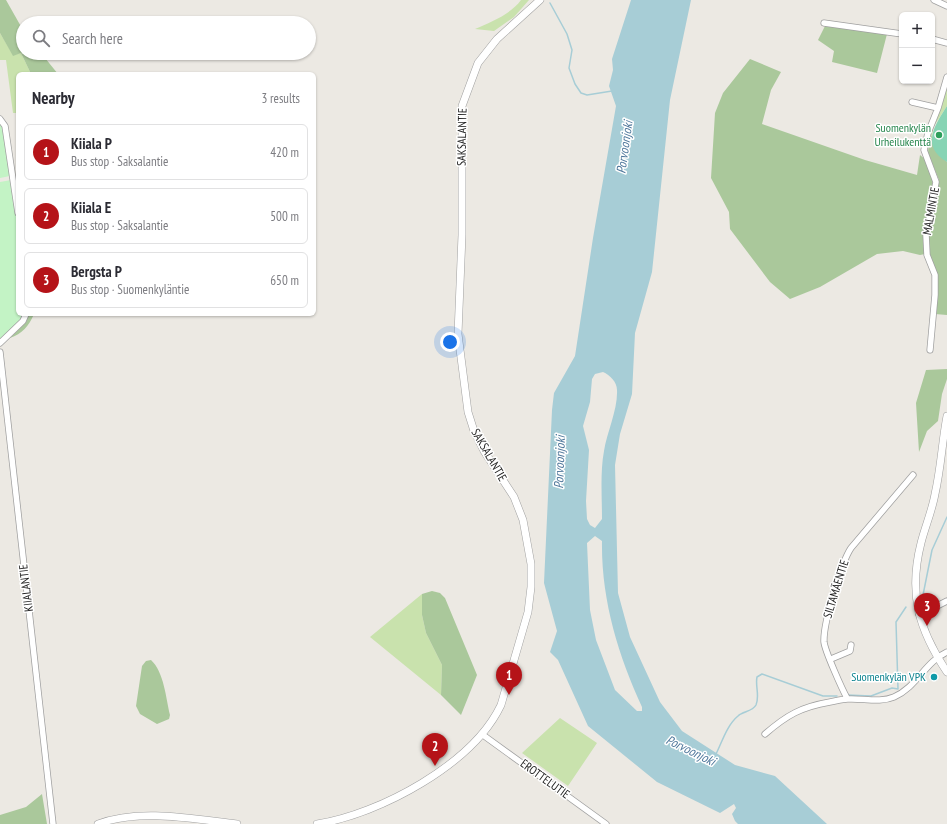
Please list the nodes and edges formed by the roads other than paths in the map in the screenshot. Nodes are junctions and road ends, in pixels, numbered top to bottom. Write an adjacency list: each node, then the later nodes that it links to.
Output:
1 (540, 0): 27 (street, SAKSALANTIE)
2 (934, 0): 3 (street)
3 (947, 6)
4 (824, 23): 5 (street)
5 (899, 34)
6 (935, 40): 7 (street)
7 (947, 43)
8 (947, 77): 10 (street, MALMINTIE)
9 (912, 102): 10 (street)
10 (938, 108): 15 (street, MALMINTIE)
11 (0, 119): 12 (street)
12 (16, 200)
13 (25, 316): 14 (street)
14 (0, 343)
15 (930, 350)
16 (0, 352): 29 (street, KIIALANTIE)
17 (947, 416): 20 (street)
18 (913, 475): 24 (street, SILTAMÄENTIE)
19 (947, 601): 20 (street)
20 (919, 615): 23 (street)
21 (851, 645): 24 (street)
22 (947, 652): 23 (street)
23 (937, 657): 25 (street); 26 (street)
24 (831, 659): 26 (street, SILTAMÄENTIE)
25 (947, 672)
26 (847, 698): 28 (street)
27 (483, 734): 32 (street, SAKSALANTIE); 33 (street, EROTTELUTIE)
28 (765, 734)
29 (53, 824)
30 (98, 824): 31 (street)
31 (237, 824)
32 (317, 824)
33 (606, 824)

